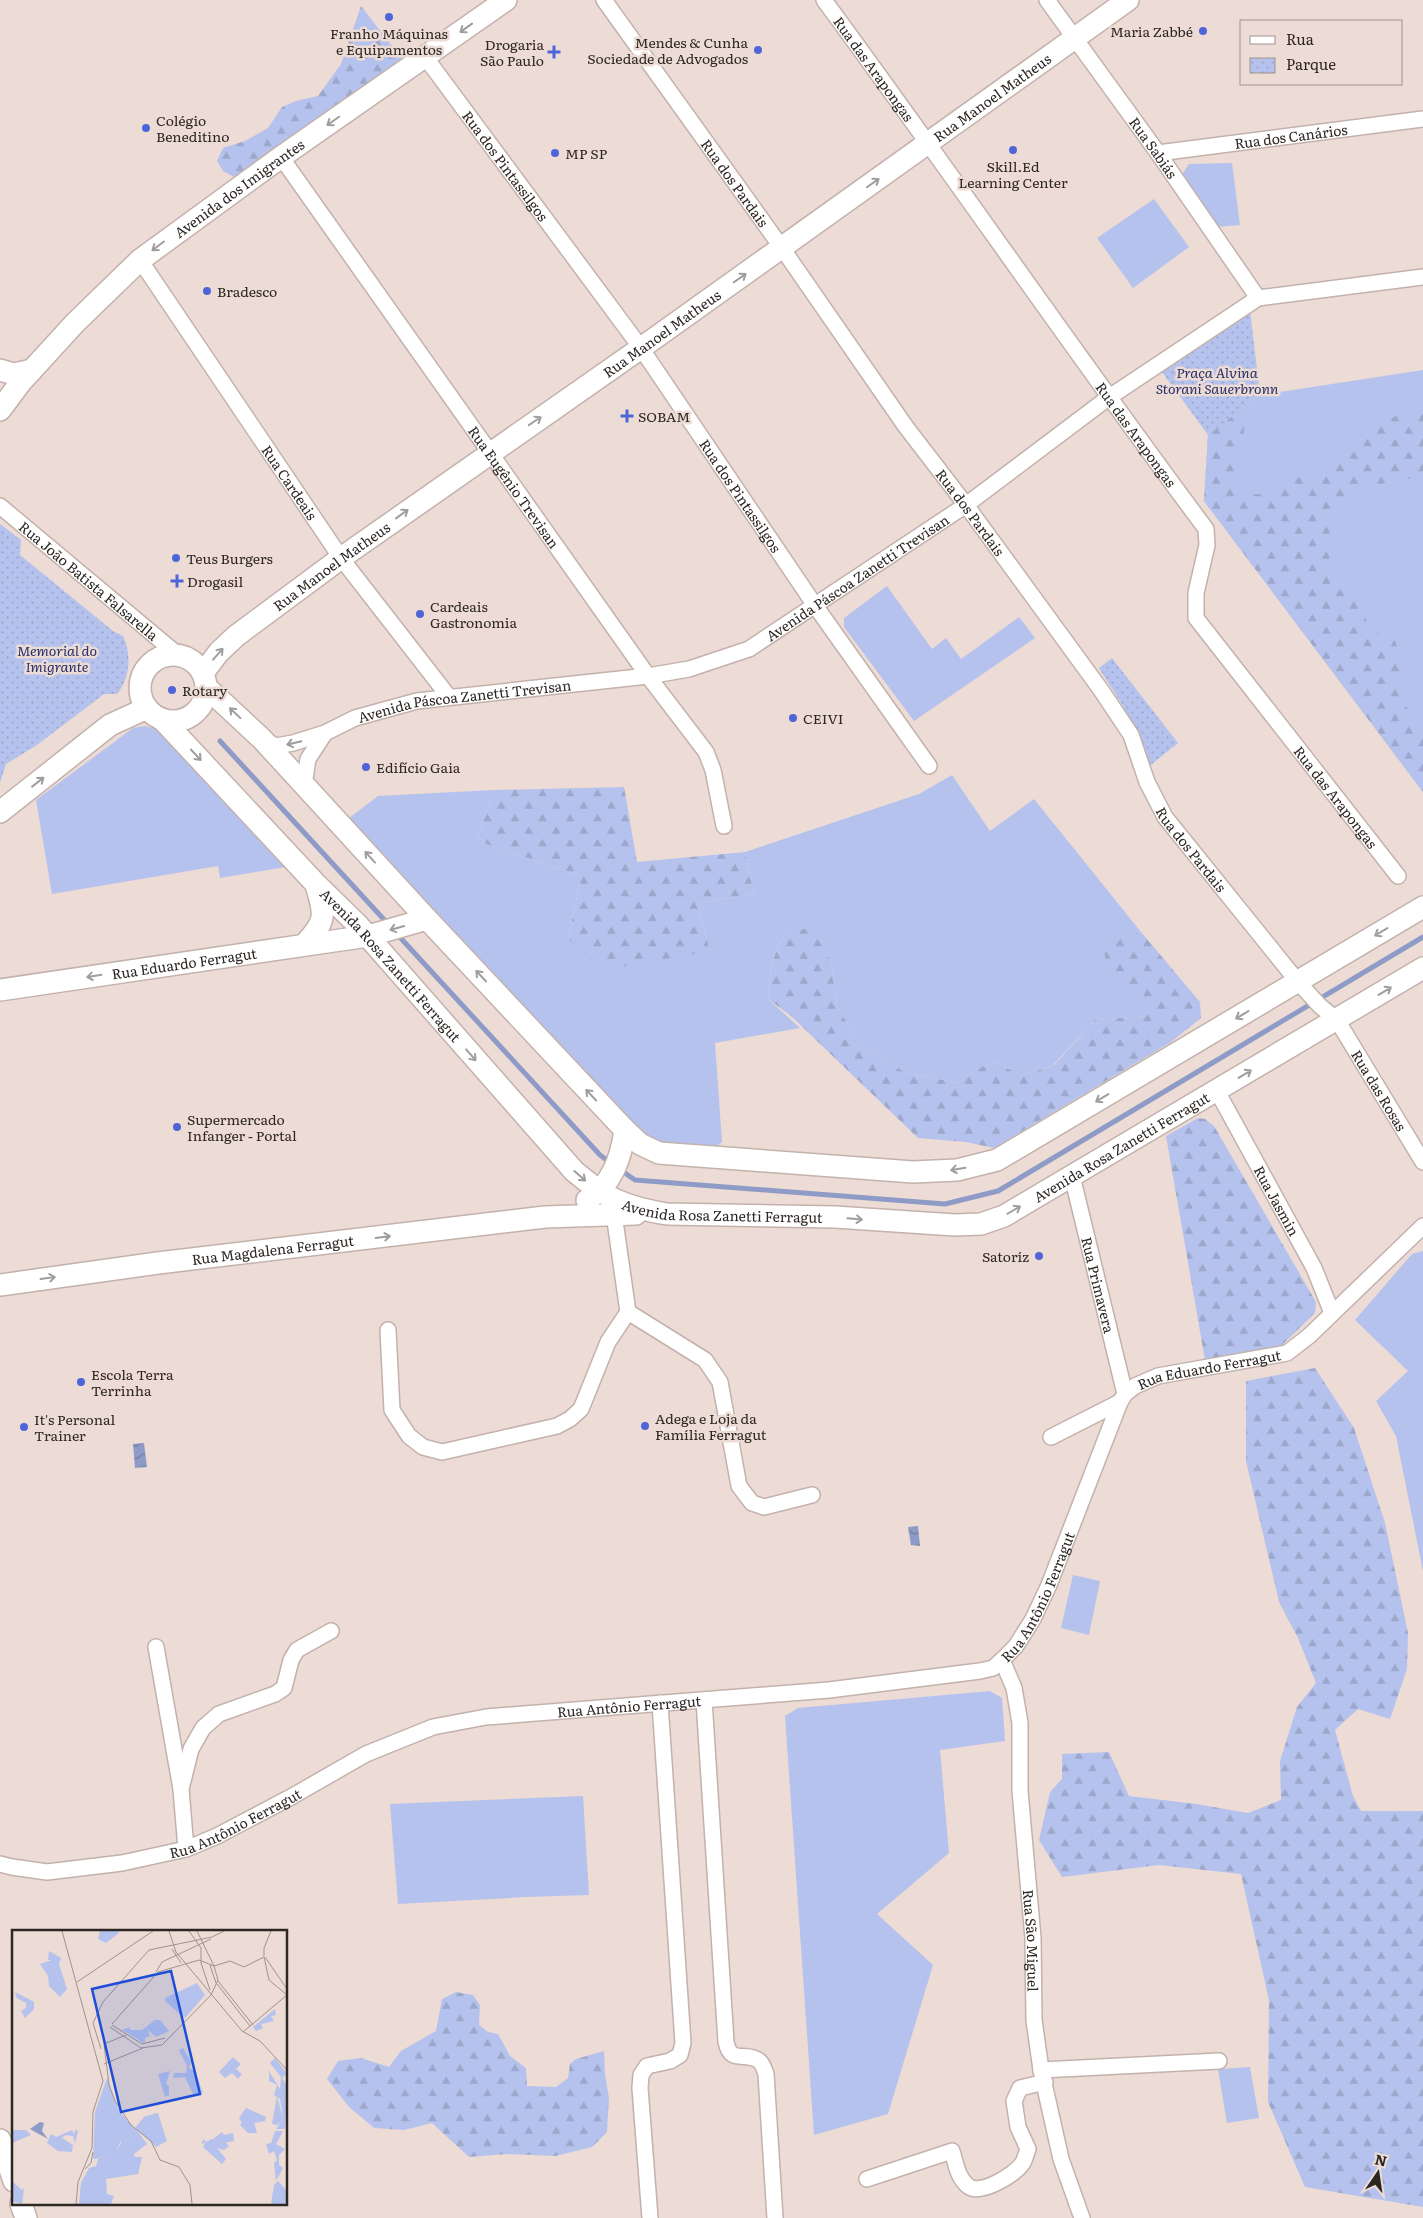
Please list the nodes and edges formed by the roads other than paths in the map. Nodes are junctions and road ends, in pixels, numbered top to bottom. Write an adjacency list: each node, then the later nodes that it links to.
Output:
1 (506, 0): 7 (main road, Avenida dos Imigrantes, one-way to 7)
2 (604, 0): 12 (street, Rua dos Pardais)
3 (824, 0): 9 (street, Rua das Arapongas)
4 (1047, 0): 6 (street, Rua Sabiás)
5 (1127, 2): 6 (main road, Rua Manoel Matheus)
6 (1076, 38): 9 (main road, Rua Manoel Matheus); 10 (street, Rua Sabiás)
7 (426, 58): 11 (main road, Avenida dos Imigrantes, one-way to 11); 16 (street, Rua dos Pintassilgos)
8 (1423, 119): 10 (street, Rua dos Canários)
9 (929, 143): 12 (main road, Rua Manoel Matheus, one-way to 9); 19 (street, Rua das Arapongas)
10 (1158, 153): 15 (street, Rua Sabiás)
11 (280, 157): 13 (main road, Avenida dos Imigrantes, one-way to 13); 21 (street, Rua Eugênio Trevisan)
12 (782, 248): 16 (main road, Rua Manoel Matheus, one-way to 12); 22 (street, Rua dos Pardais)
13 (140, 260): 18 (main road, Avenida dos Imigrantes); 24 (street, Rua Cardeais)
14 (1423, 277): 15 (street, Avenida Páscoa Zanetti Trevisan)
15 (1258, 298): 19 (street, Avenida Páscoa Zanetti Trevisan)
16 (641, 348): 21 (main road, Rua Manoel Matheus, one-way to 16); 25 (street, Rua dos Pintassilgos)
17 (0, 370): 18 (main road)
18 (32, 370): 20 (main road, Avenida dos Imigrantes)
19 (1108, 398): 22 (street, Avenida Páscoa Zanetti Trevisan); 37 (street, Rua das Arapongas)
20 (0, 410)
21 (489, 453): 24 (main road, Rua Manoel Matheus, one-way to 21); 27 (street, Rua Eugênio Trevisan)
22 (966, 505): 25 (street, Avenida Páscoa Zanetti Trevisan); 44 (street, Rua dos Pardais)
23 (0, 506): 26 (street, Rua João Batista Falsarella)
24 (341, 558): 28 (main road, Rua Manoel Matheus, one-way to 24); 29 (street, Rua Cardeais)
25 (814, 604): 27 (street, Avenida Páscoa Zanetti Trevisan); 33 (street, Rua dos Pintassilgos)
26 (178, 655): 28 (main road); 30 (main road)
27 (648, 676): 29 (street, Avenida Páscoa Zanetti Trevisan); 36 (street, Rua Eugênio Trevisan)
28 (204, 680): 30 (main road); 32 (main road, one-way to 28)
29 (449, 697): 31 (street, Avenida Páscoa Zanetti Trevisan)
30 (155, 714): 35 (main road, one-way to 30); 38 (main road, Avenida Rosa Zanetti Ferragut, one-way to 38)
31 (325, 733): 32 (street, Avenida Páscoa Zanetti Trevisan, one-way to 32); 34 (street)
32 (262, 739): 34 (main road)
33 (928, 766)
34 (304, 785): 40 (main road, one-way to 34)
35 (0, 812)
36 (724, 826)
37 (1398, 876)
38 (315, 883): 41 (main road, Avenida Rosa Zanetti Ferragut); 42 (main road)
39 (1423, 906): 44 (main road, one-way to 44)
40 (427, 919): 41 (main road, Rua Eduardo Ferragut, one-way to 41); 48 (main road, one-way to 40)
41 (368, 936): 42 (main road, Rua Eduardo Ferragut); 51 (main road, Avenida Rosa Zanetti Ferragut, one-way to 51)
42 (306, 944): 45 (main road, Rua Eduardo Ferragut, one-way to 45)
43 (1423, 968): 46 (main road, Avenida Rosa Zanetti Ferragut, one-way to 43)
44 (1298, 982): 46 (street, Rua dos Pardais); 48 (main road, one-way to 48)
45 (0, 990)
46 (1337, 1020): 47 (main road, Avenida Rosa Zanetti Ferragut, one-way to 46); 49 (street, Rua das Rosas)
47 (1217, 1091): 50 (main road, Avenida Rosa Zanetti Ferragut); 58 (street, Rua Jasmin)
48 (624, 1130): 51 (main road)
49 (1423, 1162)
50 (1072, 1176): 53 (main road, Avenida Rosa Zanetti Ferragut, one-way to 50); 60 (street, Rua Primavera)
51 (600, 1192): 52 (street); 53 (main road, Avenida Rosa Zanetti Ferragut); 54 (main road, Rua Magdalena Ferragut)
52 (614, 1214): 53 (main road, Rua Magdalena Ferragut); 54 (main road, Rua Magdalena Ferragut); 57 (street)
53 (667, 1214)
54 (545, 1216): 56 (main road, Rua Magdalena Ferragut, one-way to 54)
55 (1423, 1226): 58 (street, Rua Eduardo Ferragut)
56 (0, 1285)
57 (628, 1312): 59 (street); 62 (street)
58 (1332, 1313): 60 (street, Rua Eduardo Ferragut)
59 (388, 1330)
60 (1122, 1398): 61 (street, Rua Eduardo Ferragut); 65 (street, Rua Antônio Ferragut)
61 (1051, 1437)
62 (812, 1495)
63 (331, 1631): 68 (street)
64 (156, 1648): 68 (street)
65 (1002, 1660): 66 (street, Rua Antônio Ferragut); 72 (street, Rua São Miguel)
66 (704, 1700): 67 (street, Rua Antônio Ferragut); 79 (street)
67 (660, 1703): 69 (street, Rua Antônio Ferragut); 78 (street)
68 (181, 1789): 69 (street)
69 (186, 1849): 70 (street, Rua Antônio Ferragut)
70 (0, 1864)
71 (1219, 2061): 72 (street)
72 (1043, 2076): 75 (street); 80 (street, Rua São Miguel)
73 (0, 2140): 74 (main road)
74 (12, 2175)
75 (867, 2179)
76 (22, 2206): 77 (main road)
77 (26, 2218)
78 (650, 2218)
79 (775, 2218)
80 (1082, 2218)

